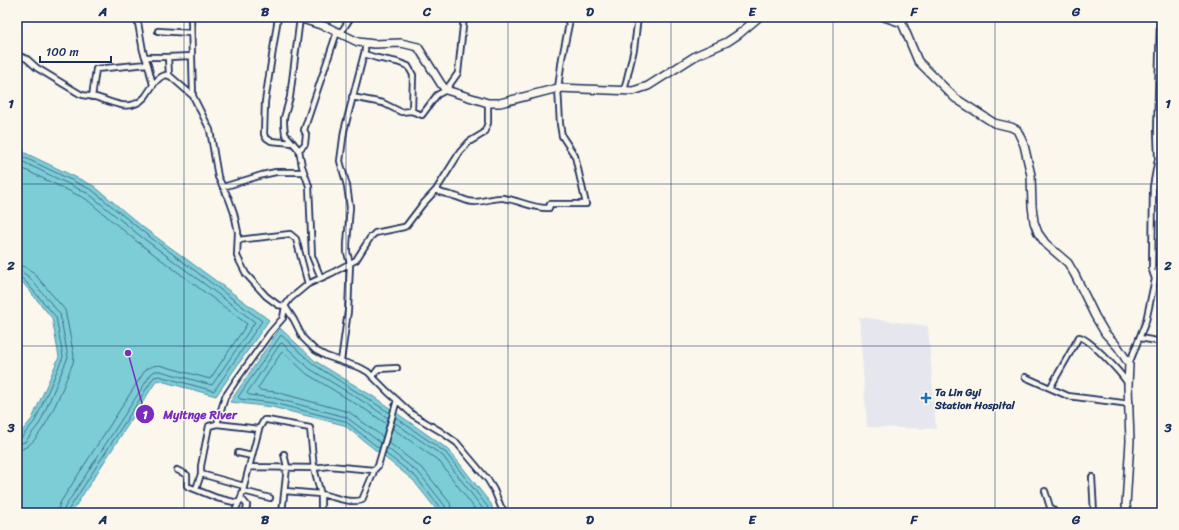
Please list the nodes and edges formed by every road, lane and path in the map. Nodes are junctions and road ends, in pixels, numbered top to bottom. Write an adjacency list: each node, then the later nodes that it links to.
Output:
1 (137, 17): 20 (street)
2 (191, 17): 14 (street)
3 (278, 17): 33 (street)
4 (298, 17): 15 (street); 33 (street)
5 (351, 17): 15 (street)
6 (464, 17): 26 (street)
7 (566, 17): 25 (street)
8 (638, 17): 27 (street)
9 (760, 17): 27 (street)
10 (884, 17): 12 (street)
11 (1160, 17): 36 (street)
12 (904, 20): 50 (street)
13 (158, 31): 14 (street)
14 (192, 33): 19 (street)
15 (339, 33): 16 (street); 34 (street)
16 (364, 42): 17 (street); 26 (street)
17 (364, 54): 30 (street); 32 (street)
18 (17, 55): 29 (street)
19 (192, 56): 21 (street); 28 (street)
20 (145, 57): 21 (street); 22 (street)
21 (168, 57): 23 (street)
22 (147, 64): 24 (street); 29 (street)
23 (169, 75): 24 (street); 28 (street)
24 (153, 85): 29 (street)
25 (558, 88): 27 (street); 31 (street); 39 (street)
26 (446, 90): 31 (street); 32 (street)
27 (624, 91)
28 (193, 96): 38 (street)
29 (92, 97)
30 (352, 97): 32 (street); 42 (street)
31 (488, 103): 39 (street)
32 (412, 111)
33 (293, 143): 34 (street)
34 (298, 150): 35 (street)
35 (304, 172): 38 (street); 43 (street)
36 (1155, 183): 37 (street); 44 (street)
37 (1162, 183)
38 (223, 187): 40 (street)
39 (436, 190): 42 (street)
40 (238, 240): 45 (street); 46 (street)
41 (1162, 258): 44 (street)
42 (350, 264): 43 (street); 49 (street)
43 (321, 278): 45 (street)
44 (1155, 279): 47 (street)
45 (308, 284): 46 (street)
46 (285, 306): 49 (street); 58 (street)
47 (1140, 338): 48 (street); 50 (street)
48 (1162, 342)
49 (341, 361): 52 (street)
50 (1129, 364): 54 (street)
51 (397, 368): 52 (street)
52 (373, 376): 56 (street)
53 (1026, 377): 55 (street)
54 (1128, 386): 55 (street); 57 (street)
55 (1050, 388): 57 (street)
56 (397, 400): 67 (street); 82 (street)
57 (1130, 404): 85 (street)
58 (218, 424): 59 (street); 68 (street)
59 (259, 429): 62 (street); 65 (street)
60 (238, 453): 62 (street)
61 (284, 454): 64 (street)
62 (252, 456): 63 (street)
63 (250, 466): 64 (street); 71 (street)
64 (286, 467): 65 (street); 72 (street)
65 (314, 468): 67 (street); 74 (street)
66 (177, 470): 70 (street)
67 (374, 470): 74 (street)
68 (201, 474): 70 (street); 71 (street)
69 (1092, 476): 84 (street)
70 (196, 489): 77 (street)
71 (244, 489): 75 (street); 76 (street)
72 (285, 491): 74 (street); 80 (street)
73 (1045, 491): 83 (street)
74 (321, 495): 81 (street)
75 (241, 498): 77 (street); 79 (street)
76 (270, 498)
77 (238, 503): 78 (street)
78 (234, 513)
79 (246, 513)
80 (282, 513)
81 (321, 513)
82 (506, 513)
83 (1056, 513)
84 (1094, 513)
85 (1127, 513)

